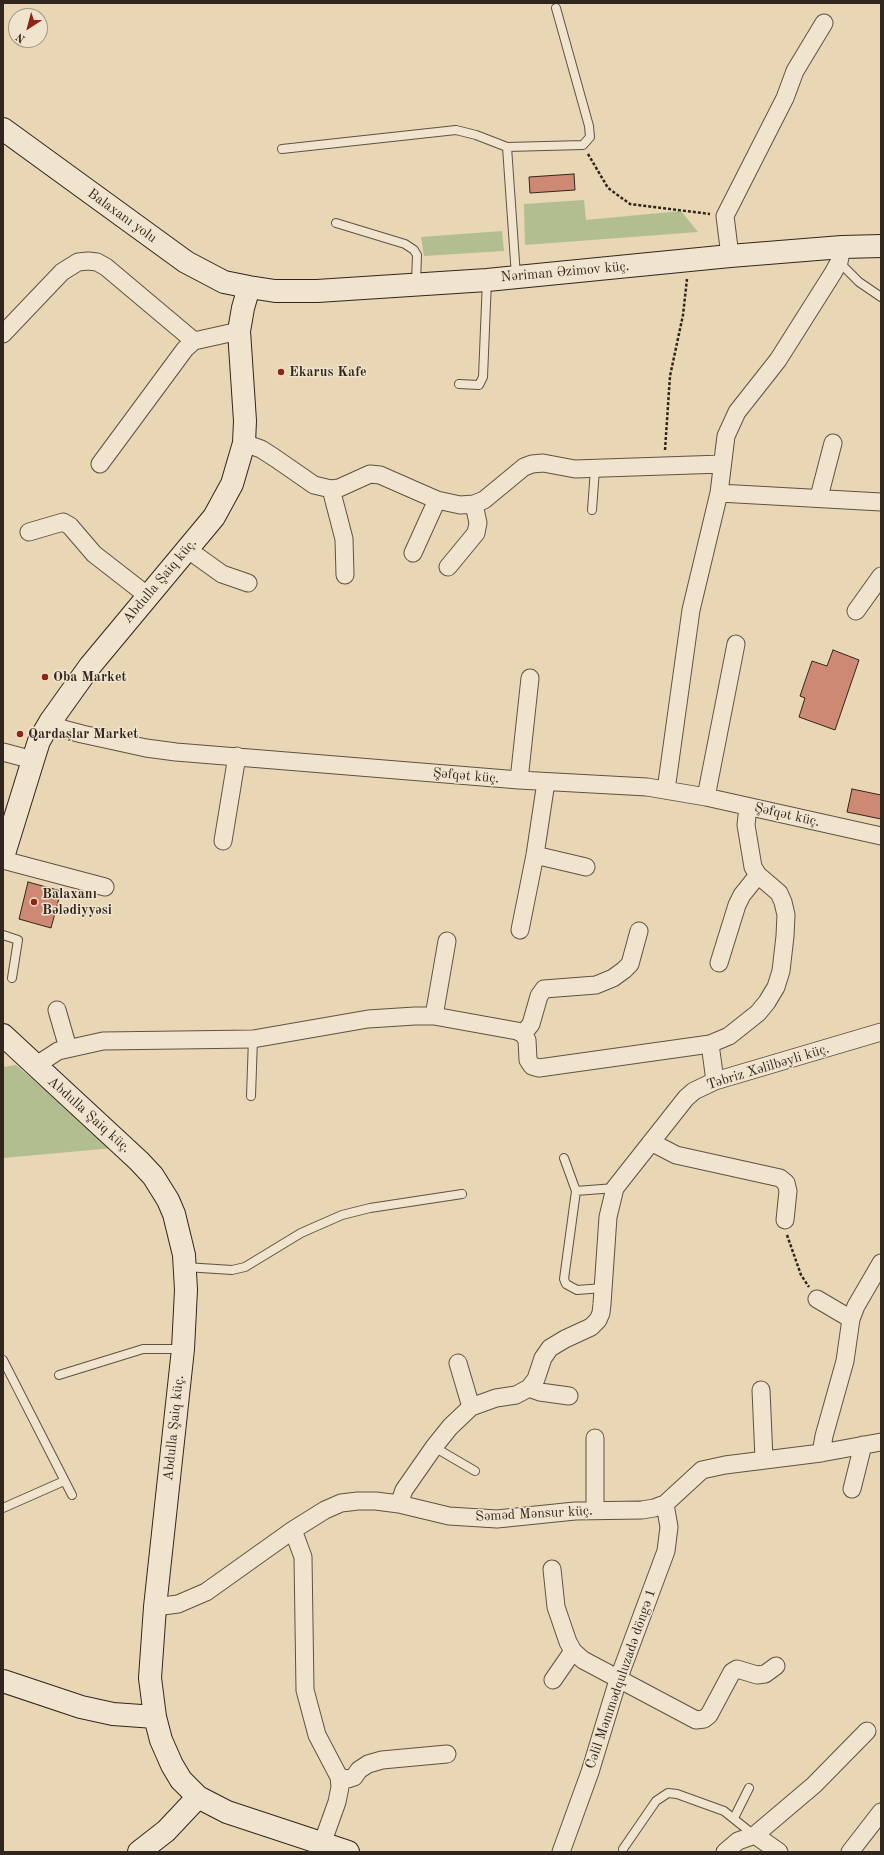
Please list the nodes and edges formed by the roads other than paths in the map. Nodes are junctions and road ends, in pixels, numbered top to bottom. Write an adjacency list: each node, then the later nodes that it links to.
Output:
1 (556, 8): 4 (lane)
2 (824, 23): 9 (street)
3 (3, 130): 13 (street, Balaxanı yolu)
4 (507, 147): 5 (lane); 10 (lane)
5 (282, 149)
6 (336, 223): 12 (lane)
7 (881, 246): 8 (street, Nəriman Əzimov küç.)
8 (840, 254): 9 (street, Nəriman Əzimov küç.); 14 (lane); 22 (street)
9 (730, 256): 10 (street, Nəriman Əzimov küç.)
10 (516, 277): 11 (street, Nəriman Əzimov küç.)
11 (487, 280): 12 (street, Nəriman Əzimov küç.); 18 (lane)
12 (416, 284): 13 (street, Nəriman Əzimov küç.)
13 (249, 287): 15 (street, Abdulla Şaiq küç.)
14 (881, 297)
15 (240, 330): 17 (street); 19 (street, Abdulla Şaiq küç.)
16 (3, 334): 17 (street)
17 (194, 341): 21 (street)
18 (459, 384)
19 (244, 443): 24 (street); 32 (street, Abdulla Şaiq küç.)
20 (833, 443): 26 (street)
21 (100, 464)
22 (722, 464): 23 (street); 25 (street)
23 (595, 469): 29 (street); 30 (lane)
24 (331, 489): 27 (street); 35 (street)
25 (719, 493): 26 (street); 48 (street)
26 (819, 497): 28 (street)
27 (437, 500): 29 (street); 33 (street)
28 (881, 502)
29 (474, 504): 34 (street)
30 (592, 510)
31 (29, 532): 38 (street)
32 (187, 549): 37 (street); 38 (street, Abdulla Şaiq küç.)
33 (413, 553)
34 (448, 567)
35 (345, 575)
36 (881, 576): 39 (street)
37 (248, 583)
38 (148, 596): 42 (street, Abdulla Şaiq küç.)
39 (856, 611)
40 (736, 644): 49 (street)
41 (530, 678): 46 (street)
42 (50, 722): 44 (street, Şəfqət küç.); 45 (street, Abdulla Şaiq küç.)
43 (3, 752): 45 (street)
44 (238, 756): 46 (street, Şəfqət küç.); 52 (street)
45 (33, 760): 54 (street, Abdulla Şaiq küç.)
46 (518, 780): 47 (street, Şəfqət küç.)
47 (546, 782): 48 (street, Şəfqət küç.); 53 (street)
48 (666, 790): 49 (street, Şəfqət küç.)
49 (706, 798): 50 (street, Şəfqət küç.)
50 (748, 807): 51 (street, Şəfqət küç.); 57 (street)
51 (881, 836)
52 (223, 841)
53 (536, 855): 56 (street); 59 (street)
54 (3, 857)
55 (3, 860): 58 (street)
56 (586, 867)
57 (758, 875): 63 (street); 71 (street)
58 (105, 887)
59 (520, 930)
60 (639, 931): 68 (street)
61 (3, 935): 64 (lane)
62 (447, 941): 66 (street)
63 (719, 963)
64 (12, 978)
65 (57, 1010): 72 (street)
66 (434, 1016): 68 (street); 70 (street)
67 (881, 1032): 74 (street, Təbriz Xəlilbəyli küç.)
68 (523, 1034): 71 (street)
69 (3, 1036): 73 (street, Abdulla Şaiq küç.)
70 (253, 1039): 72 (street); 75 (lane)
71 (710, 1044): 74 (street)
72 (68, 1048): 73 (street)
73 (35, 1066): 83 (street, Abdulla Şaiq küç.)
74 (715, 1081): 76 (street, Təbriz Xəlilbəyli küç.)
75 (251, 1096)
76 (651, 1142): 78 (street, Təbriz Xəlilbəyli küç.); 81 (street)
77 (564, 1158): 79 (lane)
78 (615, 1188): 79 (lane); 84 (street, Təbriz Xəlilbəyli küç.)
79 (576, 1191): 84 (lane)
80 (462, 1194): 83 (lane)
81 (785, 1220)
82 (881, 1263): 86 (street)
83 (185, 1267): 87 (street, Abdulla Şaiq küç.)
84 (603, 1288): 91 (street, Təbriz Xəlilbəyli küç.)
85 (817, 1299): 86 (street)
86 (851, 1319): 99 (street)
87 (183, 1349): 90 (lane); 111 (street, Abdulla Şaiq küç.)
88 (3, 1360): 102 (lane)
89 (458, 1363): 94 (street)
90 (59, 1375)
91 (529, 1388): 93 (street); 94 (street)
92 (761, 1390): 100 (street)
93 (569, 1396)
94 (471, 1407): 98 (street)
95 (595, 1438): 108 (street)
96 (881, 1442): 97 (street, Səməd Mənsur küç.)
97 (863, 1445): 99 (street, Səməd Mənsur küç.); 103 (street)
98 (434, 1447): 101 (lane); 105 (street)
99 (821, 1453): 100 (street, Səməd Mənsur küç.)
100 (764, 1459): 106 (street, Səməd Mənsur küç.)
101 (475, 1471)
102 (64, 1480): 104 (lane); 107 (lane)
103 (852, 1489)
104 (72, 1495)
105 (399, 1504): 108 (street, Səməd Mənsur küç.); 109 (street, Səməd Mənsur küç.)
106 (665, 1504): 108 (street, Səməd Mənsur küç.); 115 (street, Cəlil Məmmədquluzadə döngə 1)
107 (3, 1508)
108 (595, 1510)
109 (293, 1530): 111 (street, Səməd Mənsur küç.); 120 (street)
110 (552, 1569): 112 (street)
111 (155, 1607): 117 (street, Abdulla Şaiq küç.)
112 (573, 1650): 114 (street); 115 (street)
113 (776, 1666): 115 (street)
114 (553, 1680)
115 (618, 1680): 129 (street, Cəlil Məmmədquluzadə döngə 1)
116 (3, 1681): 117 (street)
117 (155, 1718): 122 (street, Abdulla Şaiq küç.)
118 (867, 1731): 125 (street)
119 (447, 1754): 120 (street)
120 (339, 1777): 126 (street)
121 (749, 1788): 123 (lane)
122 (198, 1797): 126 (street, Abdulla Şaiq küç.); 128 (street)
123 (734, 1818): 125 (lane); 127 (lane)
124 (878, 1823): 132 (street)
125 (755, 1836): 130 (street); 131 (street)
126 (338, 1849)
127 (623, 1850)
128 (139, 1852)
129 (561, 1852)
130 (725, 1852)
131 (779, 1852)
132 (850, 1852)

